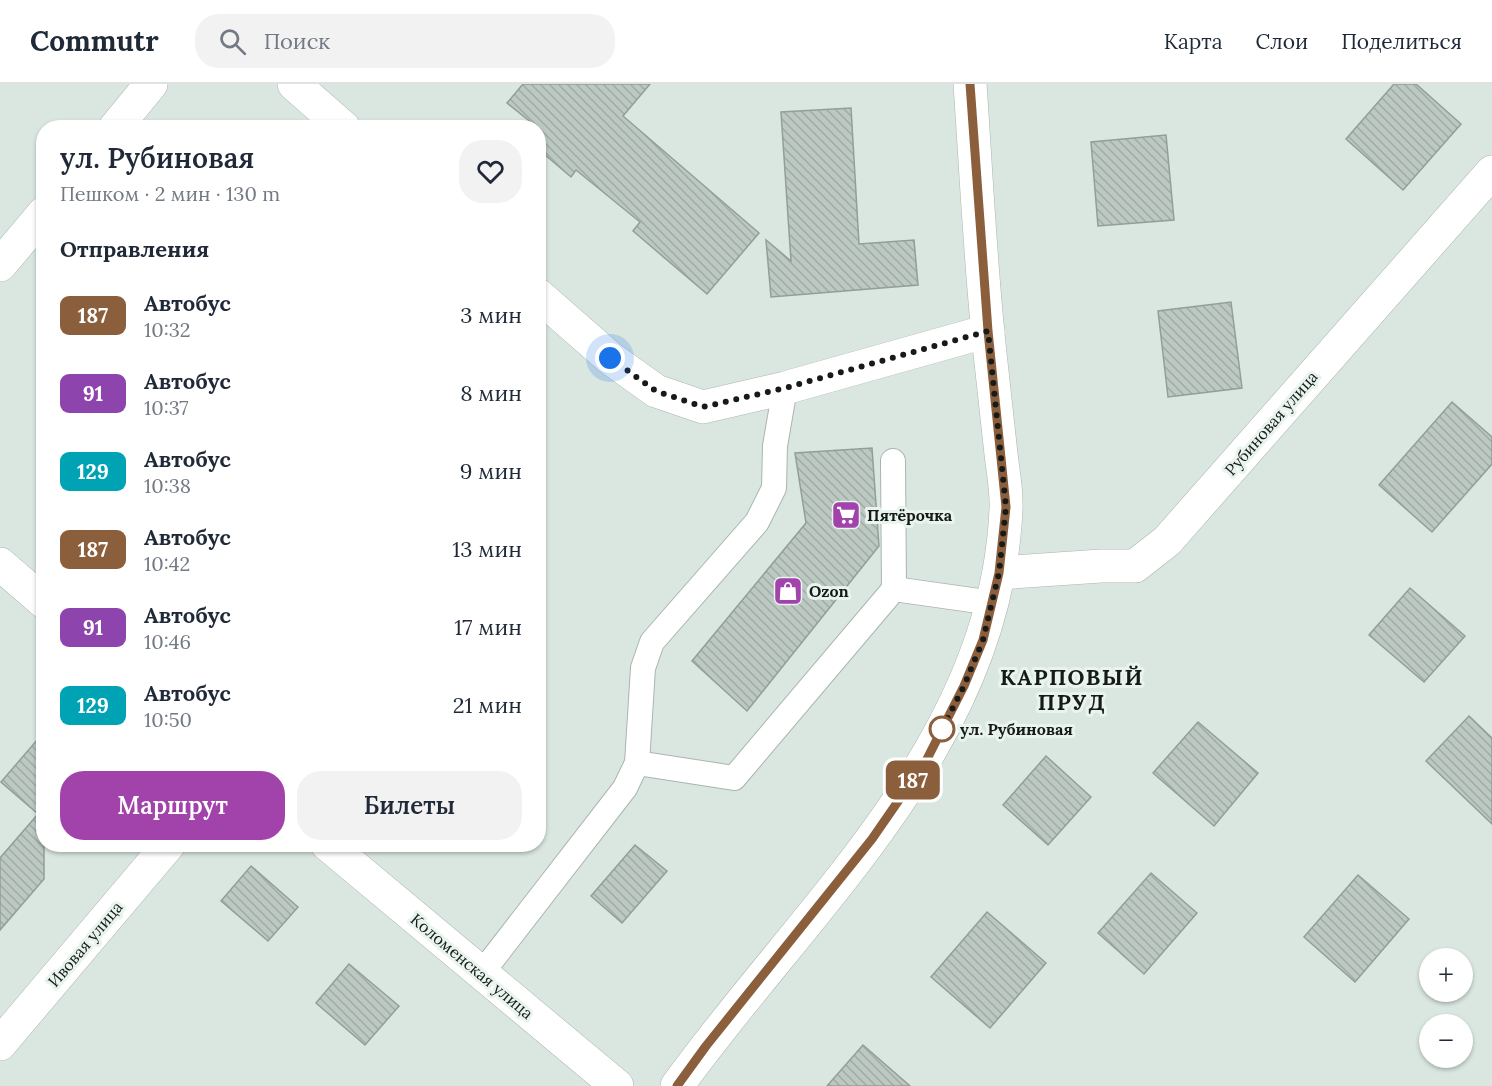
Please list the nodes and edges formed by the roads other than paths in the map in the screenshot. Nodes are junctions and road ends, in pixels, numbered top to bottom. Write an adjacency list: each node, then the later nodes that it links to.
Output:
1 (151, 84): 4 (street)
2 (294, 84): 5 (street)
3 (970, 84): 10 (street)
4 (122, 120)
5 (335, 120)
6 (1492, 172): 14 (street, Рубиновая улица)
7 (36, 222): 8 (street)
8 (0, 265)
9 (546, 302): 11 (street)
10 (988, 331): 11 (street); 14 (street)
11 (785, 388): 17 (lane)
12 (893, 461): 15 (lane)
13 (0, 564): 16 (street)
14 (996, 588): 15 (lane); 23 (street)
15 (894, 589): 17 (lane)
16 (36, 595)
17 (637, 763): 20 (lane)
18 (162, 852): 21 (street, Ивовая улица)
19 (336, 852): 20 (street, Коломенская улица)
20 (481, 974): 22 (street, Коломенская улица)
21 (0, 1044)
22 (617, 1086)
23 (677, 1086)

